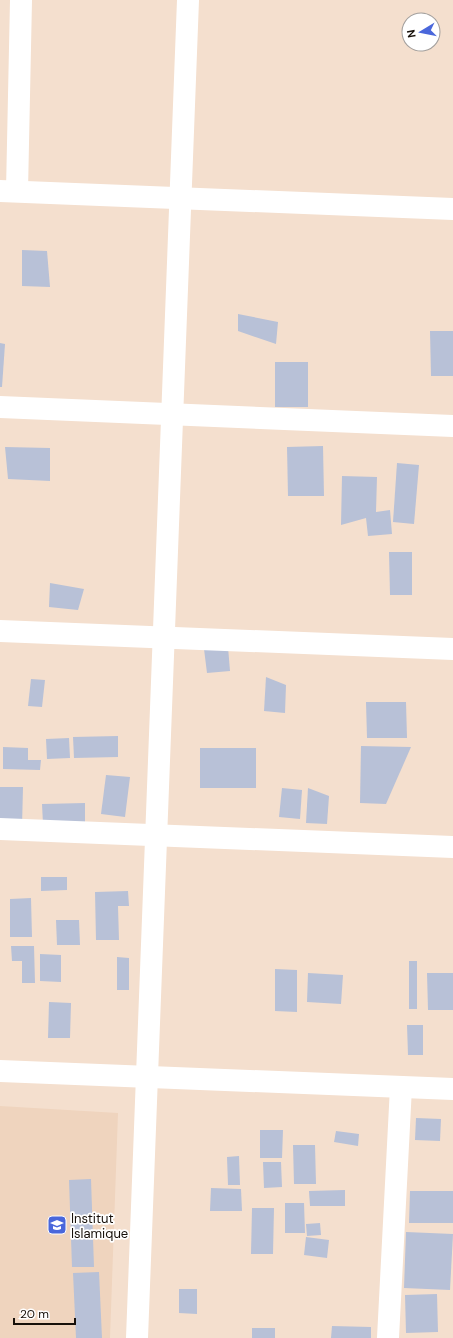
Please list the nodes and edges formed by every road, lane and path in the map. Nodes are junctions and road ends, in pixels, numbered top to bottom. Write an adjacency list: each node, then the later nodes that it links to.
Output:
1 (21, 0): 3 (street)
2 (188, 0): 4 (street)
3 (8, 191): 4 (street)
4 (181, 198): 5 (street); 7 (street)
5 (453, 209)
6 (0, 407): 7 (street)
7 (173, 414): 8 (street); 10 (street)
8 (453, 426)
9 (0, 631): 10 (street)
10 (164, 638): 11 (street); 13 (street)
11 (453, 649)
12 (0, 829): 13 (street)
13 (156, 835): 14 (street); 16 (street)
14 (453, 847)
15 (0, 1071): 16 (street)
16 (147, 1077): 17 (street); 19 (street)
17 (401, 1087): 18 (street); 20 (street)
18 (453, 1089)
19 (137, 1338)
20 (388, 1338)

